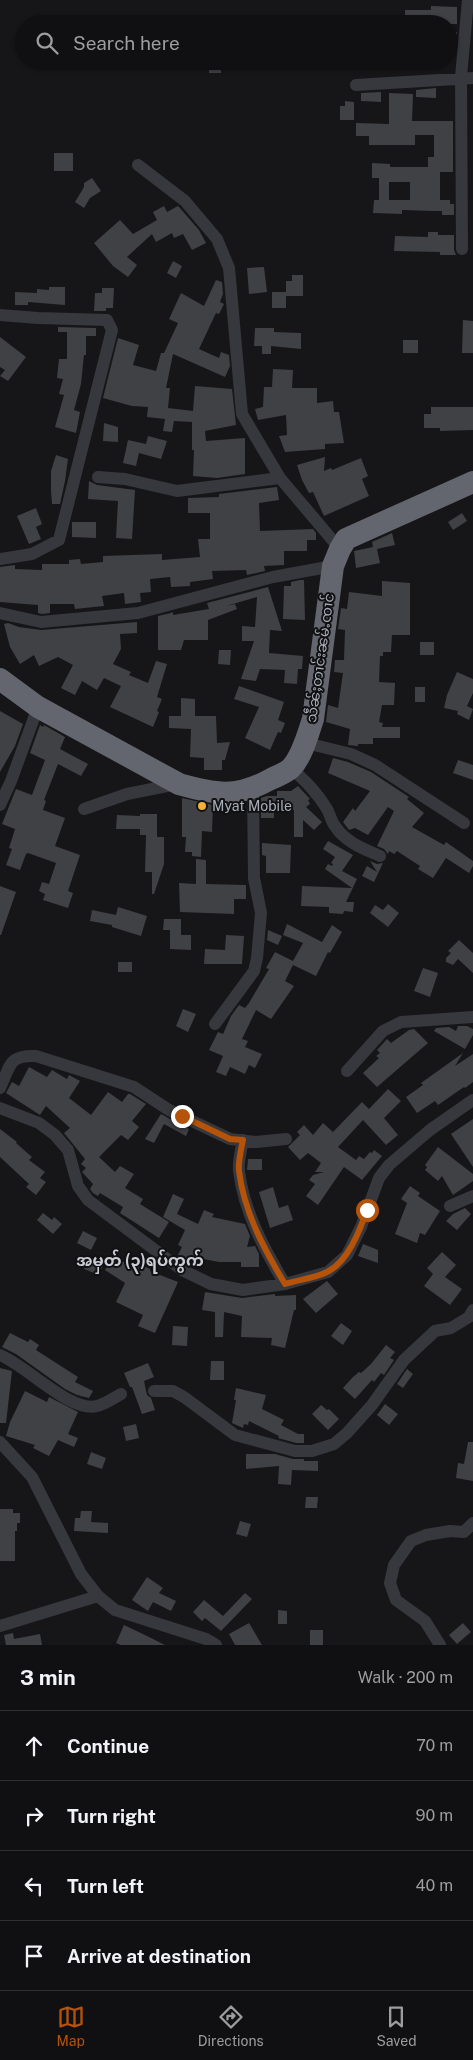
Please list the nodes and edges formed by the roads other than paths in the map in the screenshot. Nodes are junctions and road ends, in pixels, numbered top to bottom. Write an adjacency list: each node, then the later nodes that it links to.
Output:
1 (468, 0): 2 (street)
2 (467, 77): 3 (street); 5 (street)
3 (356, 84)
4 (138, 165): 9 (street)
5 (468, 227): 6 (street)
6 (462, 249)
7 (0, 315): 12 (street)
8 (98, 477): 9 (street)
9 (280, 478): 11 (street)
10 (473, 482): 11 (highway)
11 (336, 558): 13 (street); 16 (highway, သဵၼ်ႈတၢင်းၼမ်ႉၸၢင်)
12 (0, 559)
13 (0, 614)
14 (0, 679): 15 (highway)
15 (38, 707): 18 (highway); 20 (street)
16 (306, 743): 17 (highway, သဵၼ်ႈတၢင်းၼမ်ႉၸၢင်); 22 (street)
17 (291, 768): 19 (highway); 23 (street)
18 (179, 784): 19 (highway); 21 (street)
19 (253, 789): 25 (street)
20 (0, 805)
21 (84, 809)
22 (464, 823)
23 (380, 856)
24 (473, 1017): 26 (street)
25 (215, 1024)
26 (347, 1071)
27 (0, 1088): 31 (street)
28 (473, 1100): 34 (street)
29 (0, 1108): 34 (street)
30 (286, 1139): 31 (street)
31 (243, 1140): 34 (street)
32 (473, 1196): 33 (street)
33 (450, 1206)
34 (285, 1284)
35 (473, 1310): 37 (street)
36 (0, 1355): 38 (street)
37 (154, 1392)
38 (122, 1394)
39 (0, 1442): 41 (street)
40 (473, 1523): 44 (street)
41 (98, 1596): 42 (street); 43 (street)
42 (0, 1626)
43 (216, 1645)
44 (440, 1645)

